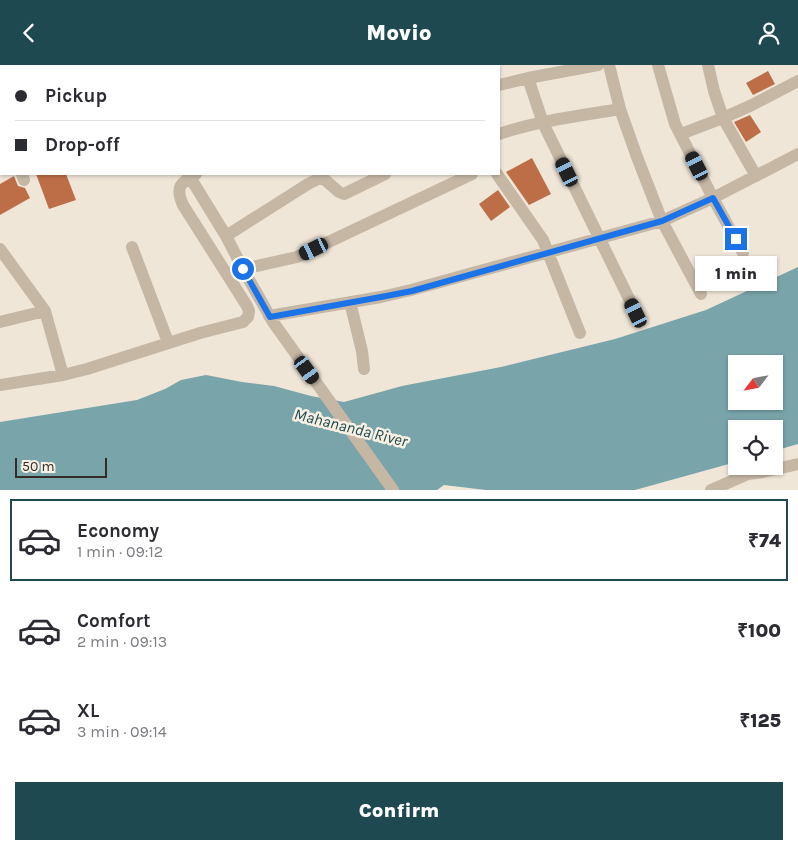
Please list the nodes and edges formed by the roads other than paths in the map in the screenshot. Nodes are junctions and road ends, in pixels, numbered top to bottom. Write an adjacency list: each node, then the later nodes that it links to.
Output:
1 (598, 65): 5 (street)
2 (609, 65): 8 (street)
3 (658, 65): 11 (street)
4 (708, 65): 9 (street)
5 (528, 78): 7 (street); 10 (street)
6 (798, 81): 9 (street)
7 (500, 85)
8 (620, 109): 10 (street); 20 (street)
9 (723, 118): 11 (street); 18 (street)
10 (543, 123): 12 (street); 22 (street)
11 (680, 134): 19 (street)
12 (500, 135)
13 (798, 154): 18 (street)
14 (191, 175): 21 (street); 35 (street)
15 (383, 175): 21 (street)
16 (470, 175): 27 (street)
17 (498, 175): 25 (street)
18 (756, 176): 19 (street)
19 (713, 198): 20 (street); 26 (street)
20 (662, 221): 22 (street); 28 (street)
21 (226, 236): 27 (street)
22 (600, 239): 25 (street); 31 (street)
23 (132, 247): 35 (street)
24 (0, 249): 30 (street)
25 (549, 253): 29 (street); 34 (street)
26 (743, 253)
27 (243, 269): 32 (street)
28 (701, 293)
29 (350, 302): 32 (street); 36 (street)
30 (44, 311): 33 (street); 37 (street)
31 (636, 313)
32 (272, 321): 40 (street)
33 (0, 322)
34 (580, 333)
35 (168, 342): 37 (street)
36 (364, 369)
37 (63, 375): 38 (street)
38 (0, 385)
39 (798, 464): 41 (street)
40 (393, 490)
41 (713, 490)

